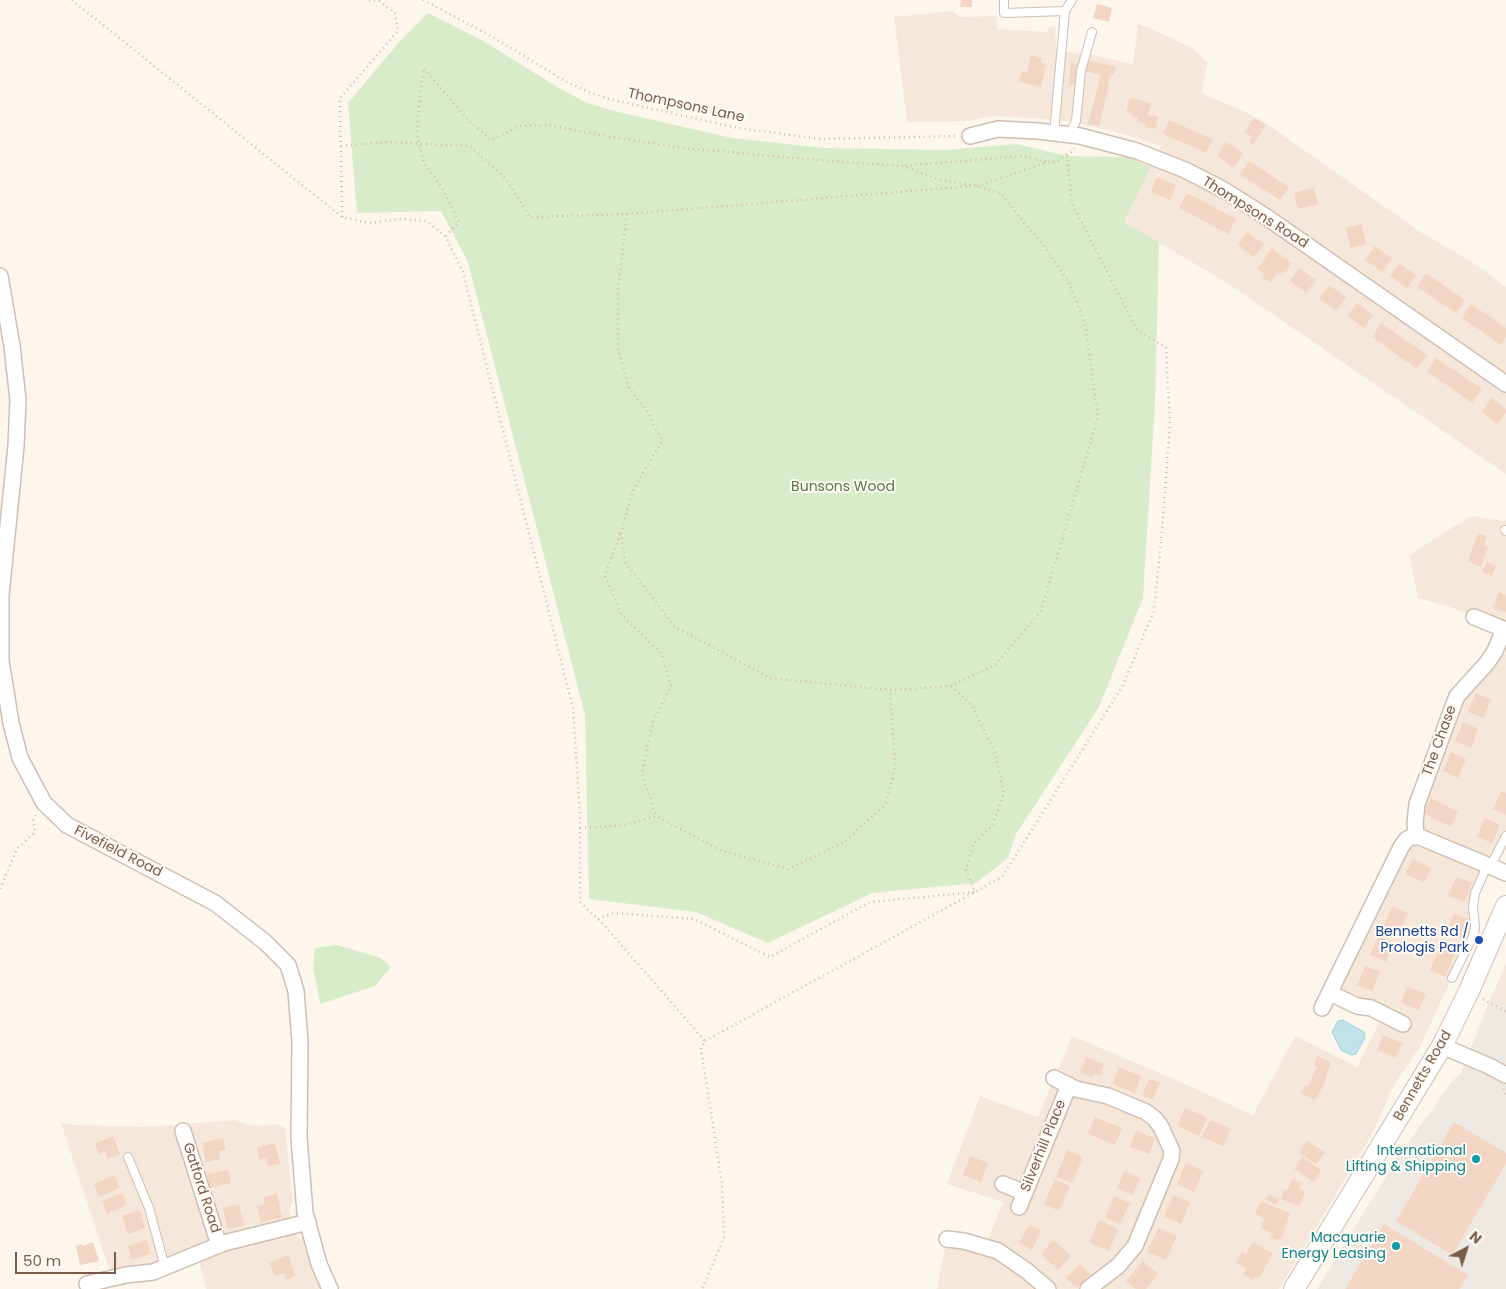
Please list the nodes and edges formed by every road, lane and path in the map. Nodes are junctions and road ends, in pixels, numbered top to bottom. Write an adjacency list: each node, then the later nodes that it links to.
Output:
1 (72, 0): 17 (path)
2 (368, 0): 12 (path)
3 (423, 0): 10 (path, Thompsons Lane)
4 (1004, 0): 6 (lane)
5 (1072, 0): 6 (lane)
6 (1065, 11): 8 (lane)
7 (1092, 32): 9 (lane)
8 (1054, 133): 9 (street, Thompsons Road); 10 (street, Thompsons Road)
9 (1069, 135): 20 (street, Thompsons Road)
10 (970, 136)
11 (420, 144): 12 (path); 14 (path); 16 (path); 18 (path)
12 (341, 146): 17 (path)
13 (1048, 162): 14 (path); 15 (path); 34 (path)
14 (902, 166): 15 (path)
15 (976, 186): 16 (path); 24 (path)
16 (627, 214): 21 (path)
17 (342, 217): 18 (path)
18 (446, 237): 28 (path)
19 (0, 276): 26 (street, Fivefield Road)
20 (1506, 384)
21 (621, 534): 25 (path); 27 (path)
22 (1474, 617): 23 (street)
23 (1505, 630): 29 (street, The Chase)
24 (951, 686): 25 (path); 34 (path)
25 (890, 690): 27 (path)
26 (44, 803): 33 (path); 51 (street, Fivefield Road)
27 (656, 816): 28 (path)
28 (580, 828): 36 (path)
29 (1416, 836): 31 (street); 39 (street)
30 (1506, 836): 31 (lane)
31 (1489, 866): 32 (street); 37 (lane)
32 (1506, 874)
33 (0, 889)
34 (975, 892): 36 (path); 43 (path)
35 (1506, 906): 38 (street, Bennetts Road)
36 (597, 919): 43 (path)
37 (1452, 978)
38 (1469, 991): 41 (path); 44 (street, Bennetts Road)
39 (1330, 992): 40 (street); 42 (street)
40 (1322, 1008)
41 (1506, 1011)
42 (1403, 1024)
43 (705, 1042): 57 (path)
44 (1442, 1046): 45 (street); 60 (street, Bennetts Road)
45 (1506, 1075)
46 (1054, 1078): 47 (street)
47 (1070, 1086): 50 (street, Silverhill Place); 59 (street)
48 (183, 1131): 53 (street, Gatford Road)
49 (128, 1157): 54 (lane)
50 (1003, 1184)
51 (308, 1222): 53 (street); 56 (street, Fivefield Road)
52 (947, 1239): 58 (street)
53 (219, 1245): 54 (street)
54 (165, 1267): 55 (street)
55 (87, 1284)
56 (330, 1289)
57 (702, 1289)
58 (1048, 1289)
59 (1088, 1289)
60 (1294, 1289)

